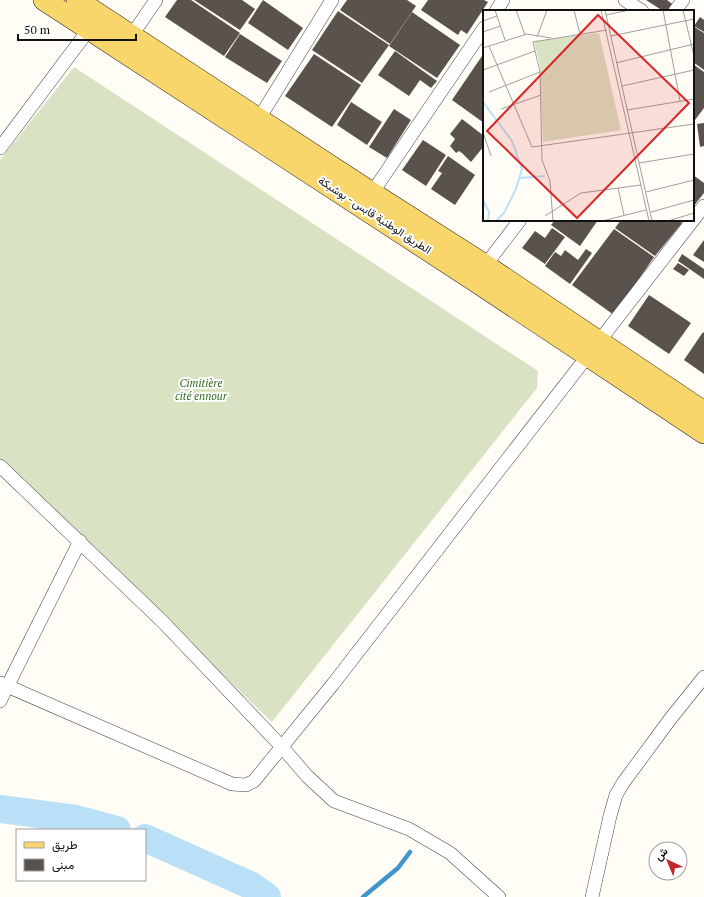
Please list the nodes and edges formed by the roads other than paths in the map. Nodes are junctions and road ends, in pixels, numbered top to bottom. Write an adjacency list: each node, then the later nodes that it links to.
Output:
1 (44, 0): 11 (main road, الطريق الوطنية قابس - بوشبكة)
2 (77, 0): 11 (main road, الطريق الوطنية قابس - بوشبكة)
3 (156, 0): 13 (street)
4 (332, 0): 14 (street)
5 (504, 0): 8 (street)
6 (625, 0): 9 (street)
7 (683, 0): 10 (street)
8 (497, 10)
9 (640, 10)
10 (676, 10)
11 (95, 22): 13 (main road, الطريق الوطنية قابس - بوشبكة); 14 (main road, الطريق الوطنية قابس - بوشبكة); 15 (street)
12 (483, 29): 16 (street)
13 (132, 35): 14 (main road, الطريق الوطنية قابس - بوشبكة)
14 (254, 126): 16 (main road, الطريق الوطنية قابس - بوشبكة); 21 (main road, الطريق الوطنية قابس - بوشبكة)
15 (0, 148)
16 (372, 193): 21 (main road, الطريق الوطنية قابس - بوشبكة)
17 (704, 206): 18 (street)
18 (694, 219)
19 (519, 221): 21 (street)
20 (692, 221): 22 (street)
21 (480, 273): 22 (main road, الطريق الوطنية قابس - بوشبكة)
22 (593, 348): 23 (main road, الطريق الوطنية قابس - بوشبكة); 24 (main road, الطريق الوطنية قابس - بوشبكة); 30 (street)
23 (704, 412)
24 (704, 433)
25 (0, 466): 26 (street)
26 (80, 541): 28 (street); 30 (street)
27 (704, 677): 32 (street)
28 (3, 685): 29 (street); 30 (street)
29 (0, 701)
30 (282, 747): 31 (street)
31 (499, 897)
32 (592, 897)

